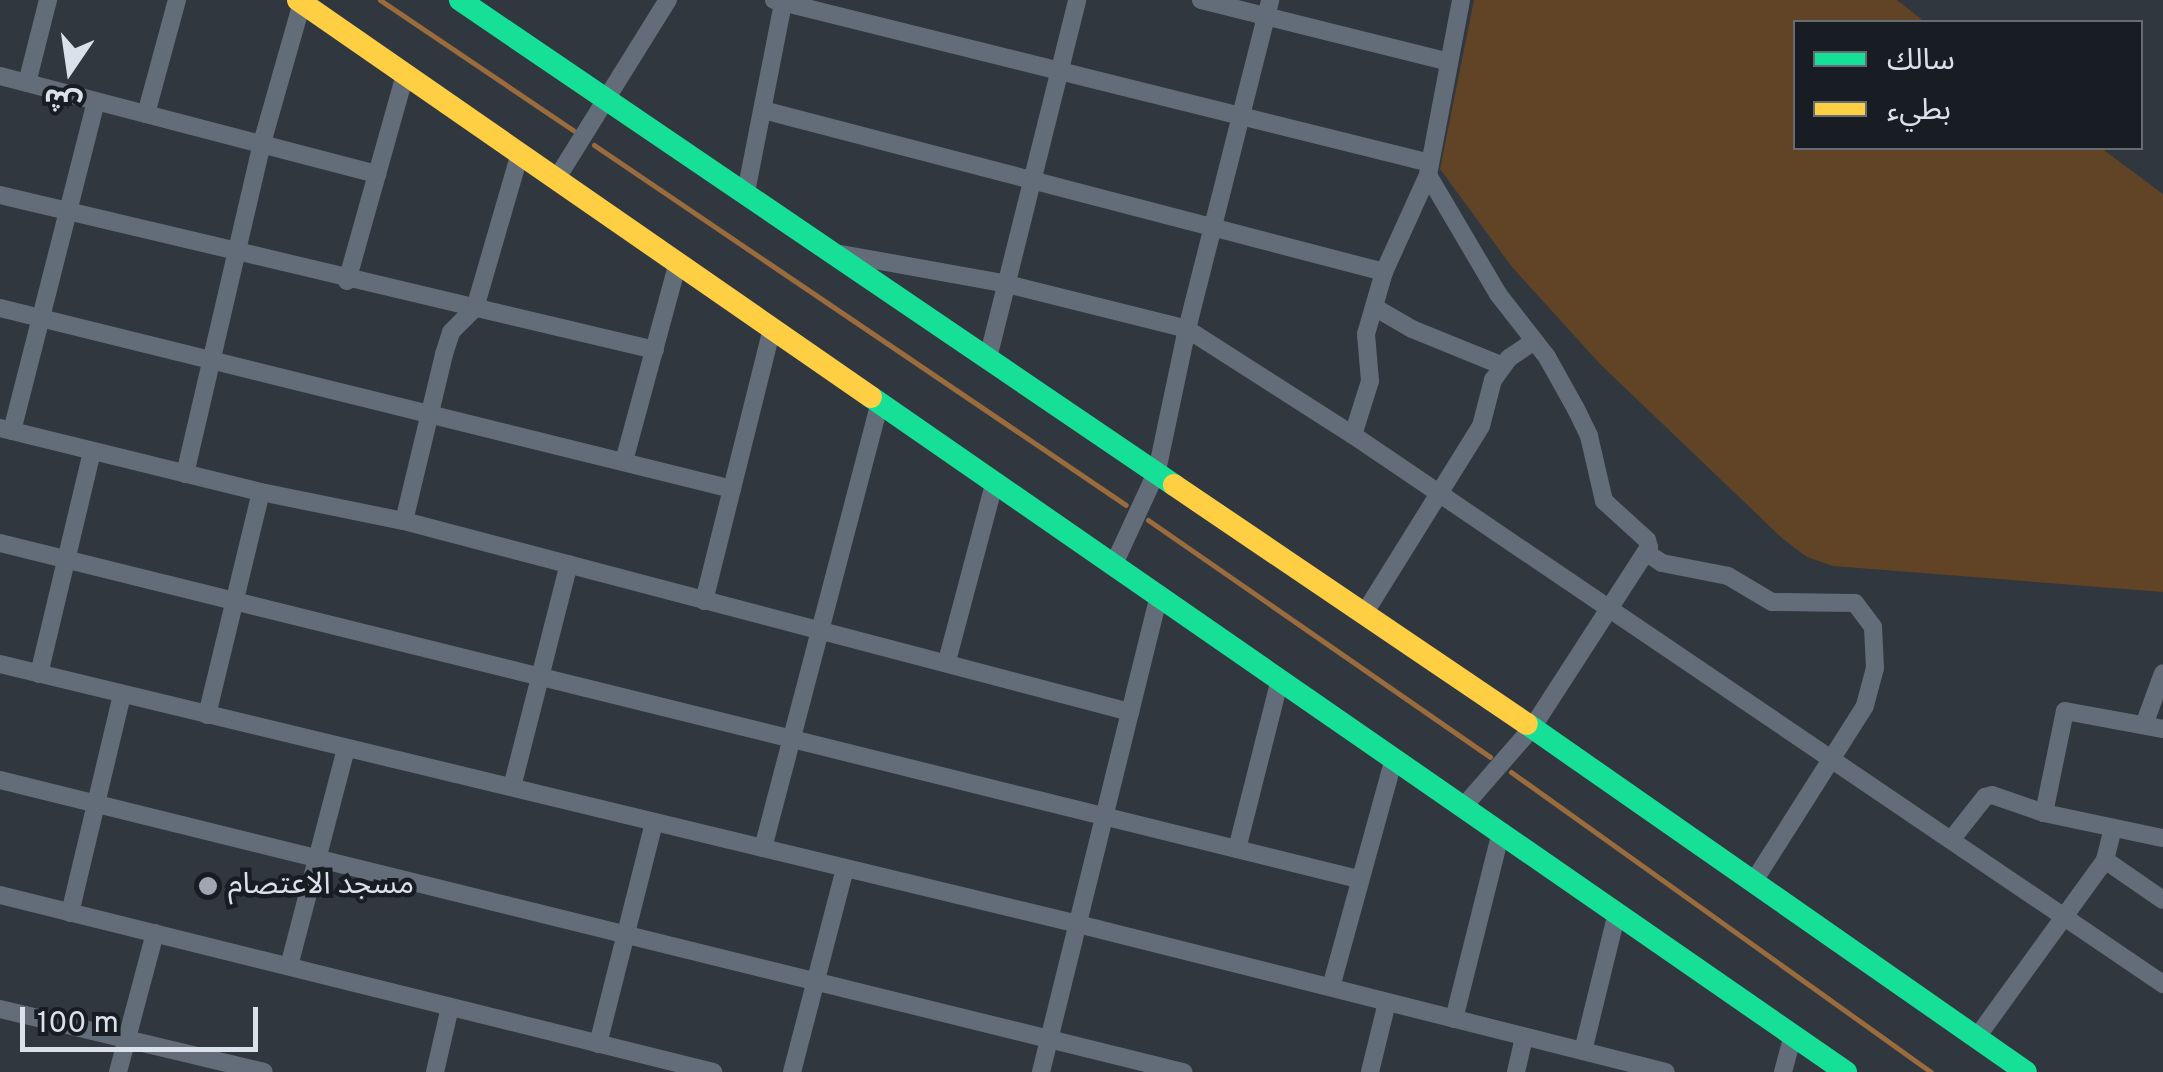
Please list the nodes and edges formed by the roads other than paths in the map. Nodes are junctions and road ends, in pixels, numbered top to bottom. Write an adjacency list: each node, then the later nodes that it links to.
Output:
1 (48, 0): 15 (street)
2 (177, 0): 19 (street)
3 (460, 0): 16 (street)
4 (668, 0): 16 (street)
5 (1077, 0): 12 (street)
6 (1201, 0): 10 (street)
7 (1461, 0): 11 (street)
8 (300, 1): 13 (street); 21 (street)
9 (778, 2): 12 (street); 18 (street)
10 (1268, 8): 11 (street); 20 (street)
11 (1446, 60): 23 (street)
12 (1058, 73): 20 (street); 26 (street)
13 (405, 74): 22 (street); 24 (street)
14 (0, 76): 15 (street)
15 (27, 83): 17 (street)
16 (609, 98): 25 (street); 27 (street)
17 (96, 102): 19 (street); 29 (street)
18 (763, 110): 26 (street); 27 (street)
19 (146, 114): 21 (street)
20 (1239, 117): 23 (street); 30 (street)
21 (262, 144): 24 (street); 32 (street)
22 (520, 152): 25 (street); 39 (street)
23 (1430, 169): 34 (street); 43 (street)
24 (378, 174): 35 (street)
25 (556, 178): 33 (street)
26 (1033, 178): 30 (street); 36 (street)
27 (746, 192): 31 (street)
28 (0, 195): 29 (street)
29 (68, 212): 32 (street); 40 (street)
30 (1212, 227): 34 (street); 42 (street)
31 (830, 252): 36 (street); 46 (street)
32 (236, 254): 35 (street); 45 (street)
33 (678, 262): 41 (street); 44 (street)
34 (1384, 272): 37 (street)
35 (347, 280): 39 (street)
36 (1007, 284): 42 (street); 46 (street)
37 (1374, 307): 47 (street); 51 (street)
38 (0, 308): 40 (street)
39 (476, 308): 44 (street); 49 (street)
40 (42, 318): 45 (street); 50 (street)
41 (772, 328): 48 (street); 57 (street)
42 (1187, 329): 51 (street); 54 (street)
43 (1534, 341): 47 (street); 62 (street)
44 (654, 350): 53 (street)
45 (210, 358): 49 (street); 55 (street)
46 (988, 358): 54 (street)
47 (1502, 366): 59 (street)
48 (880, 402): 56 (street); 71 (street)
49 (431, 415): 53 (street); 60 (street)
50 (6, 430): 52 (street)
51 (1353, 435): 59 (street)
52 (92, 451): 55 (street); 63 (street)
53 (624, 461): 57 (street)
54 (1157, 471): 65 (street); 70 (street)
55 (185, 474): 58 (street)
56 (995, 482): 65 (street); 72 (street)
57 (732, 489): 68 (street)
58 (260, 492): 60 (street); 67 (street)
59 (1439, 494): 69 (street); 70 (street)
60 (404, 521): 64 (street)
61 (0, 542): 63 (street)
62 (1647, 553): 69 (street); 86 (street)
63 (68, 558): 67 (street); 75 (street)
64 (569, 564): 68 (street); 76 (street)
65 (1114, 564): 66 (street)
66 (1159, 595): 77 (street); 79 (street)
67 (235, 598): 76 (street); 80 (street)
68 (704, 601): 71 (street)
69 (1610, 608): 82 (street); 86 (street)
70 (1364, 614): 82 (street)
71 (824, 630): 72 (street); 83 (street)
72 (946, 660): 79 (street)
73 (0, 664): 75 (street)
74 (2163, 672): 81 (street)
75 (40, 674): 78 (street)
76 (540, 674): 83 (street); 88 (street)
77 (1280, 679): 85 (street); 99 (street)
78 (122, 695): 80 (street); 89 (street)
79 (1130, 712): 92 (street)
80 (207, 715): 84 (street)
81 (2154, 727): 91 (street)
82 (1532, 728): 90 (street); 104 (street)
83 (793, 742): 92 (street); 98 (street)
84 (346, 748): 88 (street); 100 (street)
85 (1394, 758): 90 (street); 103 (street)
86 (1832, 762): 97 (street); 104 (street)
87 (0, 780): 89 (street)
88 (512, 787): 93 (street)
89 (96, 804): 100 (street); 107 (street)
90 (1464, 806): 95 (street)
91 (2044, 814): 94 (street); 97 (street)
92 (1104, 817): 99 (street); 110 (street)
93 (654, 822): 98 (street); 111 (street)
94 (2113, 828): 96 (street); 101 (street)
95 (1501, 832): 108 (street); 120 (street)
96 (2163, 838)
97 (1950, 840): 109 (street)
98 (763, 848): 102 (street)
99 (1238, 849): 103 (street)
100 (318, 857): 111 (street); 113 (street)
101 (2105, 860): 106 (street); 109 (street)
102 (846, 869): 110 (street); 114 (street)
103 (1358, 879): 116 (street)
104 (1756, 879): 123 (street)
105 (0, 895): 107 (street)
106 (2163, 900)
107 (70, 913): 112 (street)
108 (1617, 913): 121 (street); 127 (street)
109 (2062, 916): 115 (street); 123 (street)
110 (1078, 924): 116 (street); 125 (street)
111 (625, 932): 114 (street); 126 (street)
112 (155, 933): 113 (street); 124 (street)
113 (289, 966): 118 (street)
114 (815, 984): 125 (street); 132 (street)
115 (2163, 984)
116 (1332, 987): 117 (street)
117 (1387, 1002): 120 (street); 135 (street)
118 (450, 1006): 126 (street); 130 (street)
119 (0, 1010): 124 (street)
120 (1454, 1019): 122 (street)
121 (1793, 1034): 138 (street); 139 (street)
122 (1524, 1037): 127 (street); 136 (street)
123 (1977, 1037): 140 (street)
124 (127, 1039): 128 (street); 129 (street)
125 (1048, 1039): 133 (street); 134 (street)
126 (598, 1044): 131 (street)
127 (1583, 1051): 137 (street)
128 (118, 1072)
129 (264, 1072)
130 (435, 1072)
131 (709, 1072)
132 (792, 1072)
133 (1041, 1072)
134 (1183, 1072)
135 (1370, 1072)
136 (1516, 1072)
137 (1666, 1072)
138 (1782, 1072)
139 (1846, 1072)
140 (2026, 1072)

